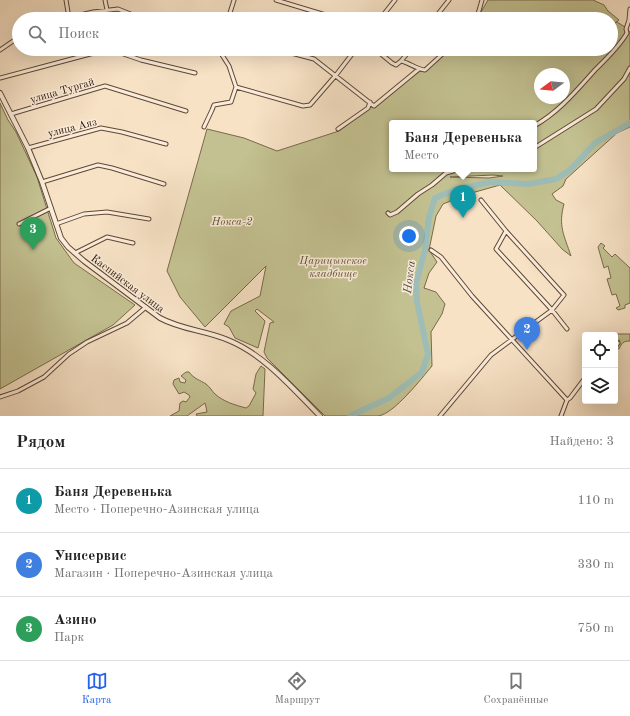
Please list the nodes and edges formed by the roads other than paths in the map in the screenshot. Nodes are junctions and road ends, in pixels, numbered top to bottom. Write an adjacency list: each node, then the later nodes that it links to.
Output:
1 (66, 0): 10 (street)
2 (105, 0): 9 (street)
3 (234, 0): 13 (street)
4 (276, 0): 14 (street)
5 (450, 0): 16 (street)
6 (482, 0): 17 (street)
7 (393, 1): 15 (street)
8 (630, 9): 18 (street)
9 (107, 10): 11 (street); 12 (street)
10 (68, 12)
11 (93, 12)
12 (126, 12)
13 (230, 12)
14 (316, 12)
15 (385, 12)
16 (440, 12)
17 (479, 12)
18 (630, 20): 20 (street)
19 (12, 42): 21 (street)
20 (618, 45)
21 (0, 50)
22 (83, 56): 36 (street)
23 (129, 56): 34 (street)
24 (223, 56): 37 (street)
25 (303, 56): 35 (street)
26 (351, 56): 35 (street)
27 (384, 56): 31 (street)
28 (405, 56): 31 (street)
29 (440, 56): 33 (street)
30 (608, 56): 42 (street)
31 (401, 61): 33 (street)
32 (630, 68): 46 (street)
33 (419, 69): 39 (street)
34 (195, 73)
35 (336, 75): 37 (street); 39 (street)
36 (0, 78)
37 (236, 87): 43 (street)
38 (0, 93): 41 (street, Каспийская улица)
39 (370, 102): 44 (street)
40 (186, 111): 41 (street, улица Тургай)
41 (12, 114): 47 (street, Каспийская улица)
42 (537, 124)
43 (204, 127)
44 (338, 129)
45 (166, 144): 47 (street, улица Аяз)
46 (537, 146)
47 (28, 148): 49 (street, Каспийская улица)
48 (450, 172): 53 (street)
49 (42, 182): 50 (street); 52 (street, Каспийская улица)
50 (164, 184)
51 (481, 200): 57 (street)
52 (51, 208): 55 (street); 56 (street, Каспийская улица)
53 (388, 213)
54 (149, 219): 56 (street)
55 (19, 224)
56 (56, 224): 60 (street, Каспийская улица)
57 (506, 231): 62 (street); 62 (street)
58 (133, 243): 60 (street)
59 (431, 250): 64 (street)
60 (75, 253): 61 (street, Каспийская улица)
61 (146, 307): 66 (street); 68 (street, Каспийская улица)
62 (552, 310): 63 (street); 64 (street)
63 (567, 329)
64 (512, 339): 67 (street); 69 (street)
65 (582, 382): 67 (street)
66 (0, 397)
67 (567, 400): 70 (street)
68 (320, 416)
69 (440, 416)
70 (561, 416)

